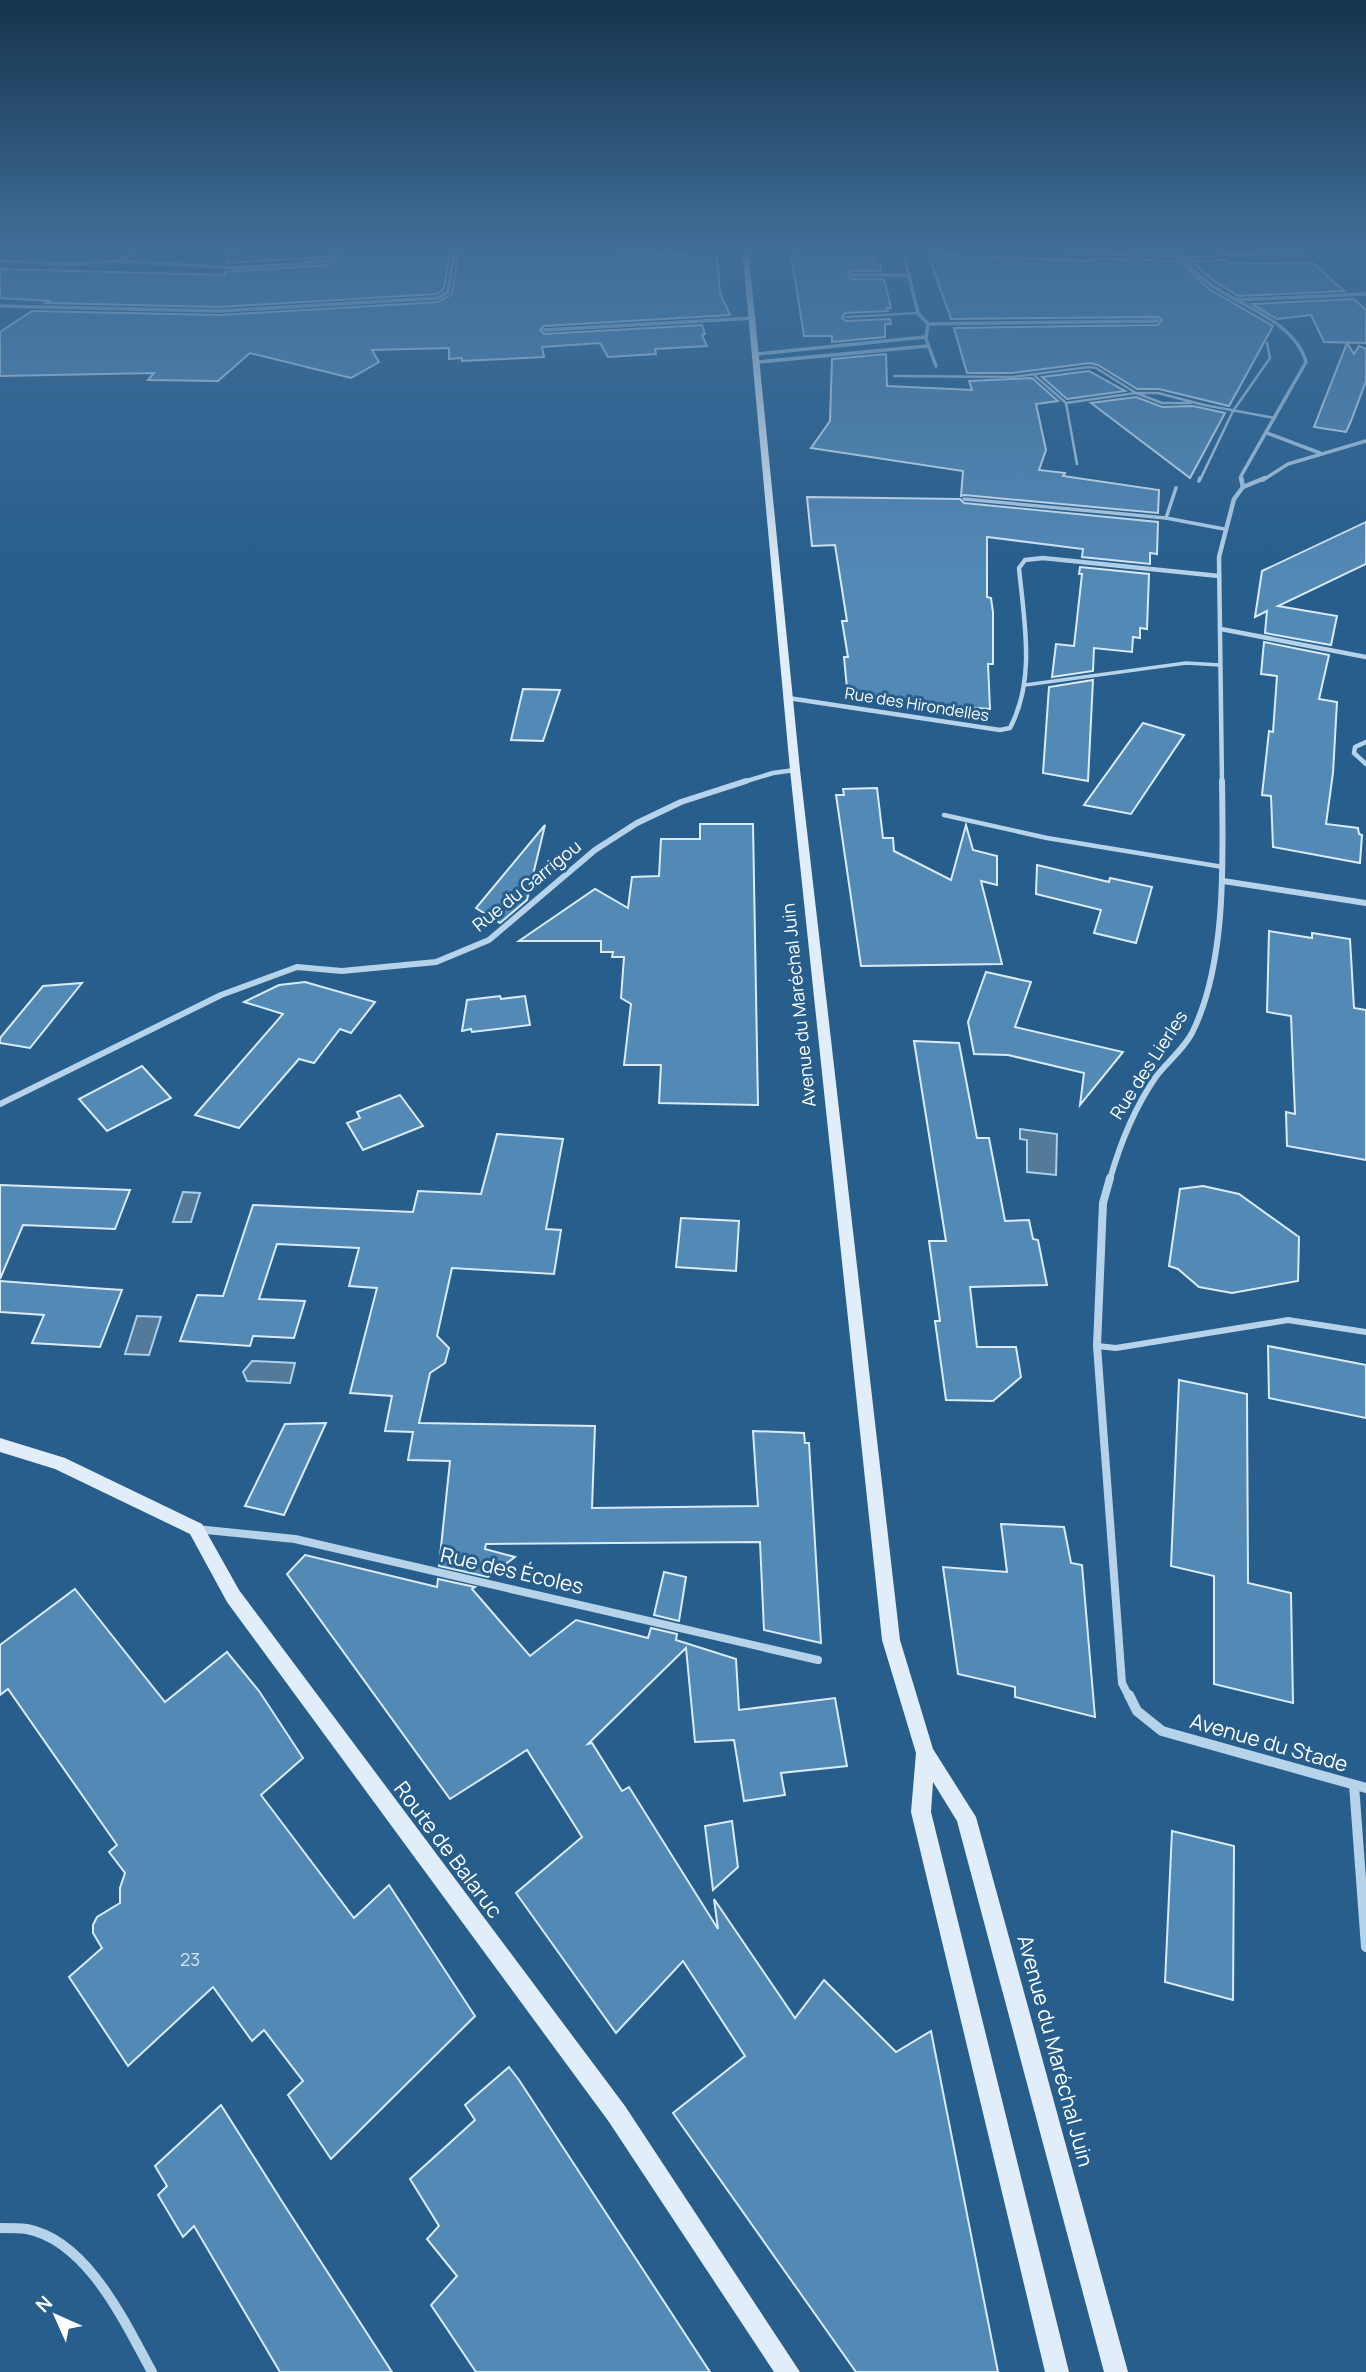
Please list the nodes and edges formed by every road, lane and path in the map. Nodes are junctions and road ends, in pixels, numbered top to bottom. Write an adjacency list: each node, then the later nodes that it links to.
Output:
1 (758, 358): 2 (street); 30 (main road, Avenue du Maréchal Juin)
2 (762, 358)
3 (933, 358): 6 (street)
4 (1269, 358): 13 (lane)
5 (1305, 358): 14 (street, Rue des Lierles)
6 (936, 366): 9 (lane)
7 (1034, 375): 9 (lane); 10 (lane); 11 (lane)
8 (894, 376): 9 (lane)
9 (939, 376)
10 (1136, 393): 11 (lane); 12 (lane); 12 (lane)
11 (1066, 403): 18 (lane)
12 (1191, 403): 13 (lane)
13 (1233, 411): 14 (lane); 19 (lane)
14 (1275, 418): 15 (street, Rue des Lierles)
15 (1268, 433): 17 (street); 20 (street, Rue des Lierles)
16 (1366, 441): 17 (street)
17 (1321, 453): 20 (street)
18 (1077, 464)
19 (1199, 481)
20 (1244, 487): 24 (street, Rue des Lierles)
21 (1176, 488): 23 (lane)
22 (964, 499): 23 (lane)
23 (1166, 518): 24 (lane)
24 (1224, 529): 25 (street, Rue des Lierles)
25 (1219, 576): 26 (street, Rue des Lierles); 29 (street, Rue des Hirondelles)
26 (1221, 629): 27 (street); 28 (street, Rue des Lierles)
27 (1366, 657)
28 (1220, 665): 29 (lane); 35 (street, Rue des Lierles)
29 (1025, 685): 30 (street, Rue des Hirondelles)
30 (788, 698): 33 (main road, Avenue du Maréchal Juin)
31 (1366, 741): 32 (street)
32 (1366, 764)
33 (795, 770): 38 (street, Rue du Garrigou); 45 (main road, Avenue du Maréchal Juin)
34 (944, 815): 35 (lane)
35 (1223, 867): 36 (street, Rue des Lierles)
36 (1223, 881): 37 (street); 40 (street, Rue des Lierles)
37 (1366, 903)
38 (0, 1104)
39 (1366, 1332): 40 (lane)
40 (1097, 1346): 44 (street, Rue des Lierles)
41 (0, 1445): 42 (main road)
42 (196, 1529): 43 (street, Rue des Écoles); 51 (main road, Route de Balaruc)
43 (818, 1660)
44 (1162, 1731): 46 (street, Avenue du Stade)
45 (925, 1753): 52 (main road, Avenue du Maréchal Juin); 53 (main road, Avenue du Maréchal Juin)
46 (1354, 1785): 47 (street, Avenue du Stade); 48 (street)
47 (1366, 1788)
48 (1366, 1947)
49 (0, 2228): 50 (street)
50 (152, 2372)
51 (788, 2372)
52 (1057, 2372)
53 (1116, 2372)

